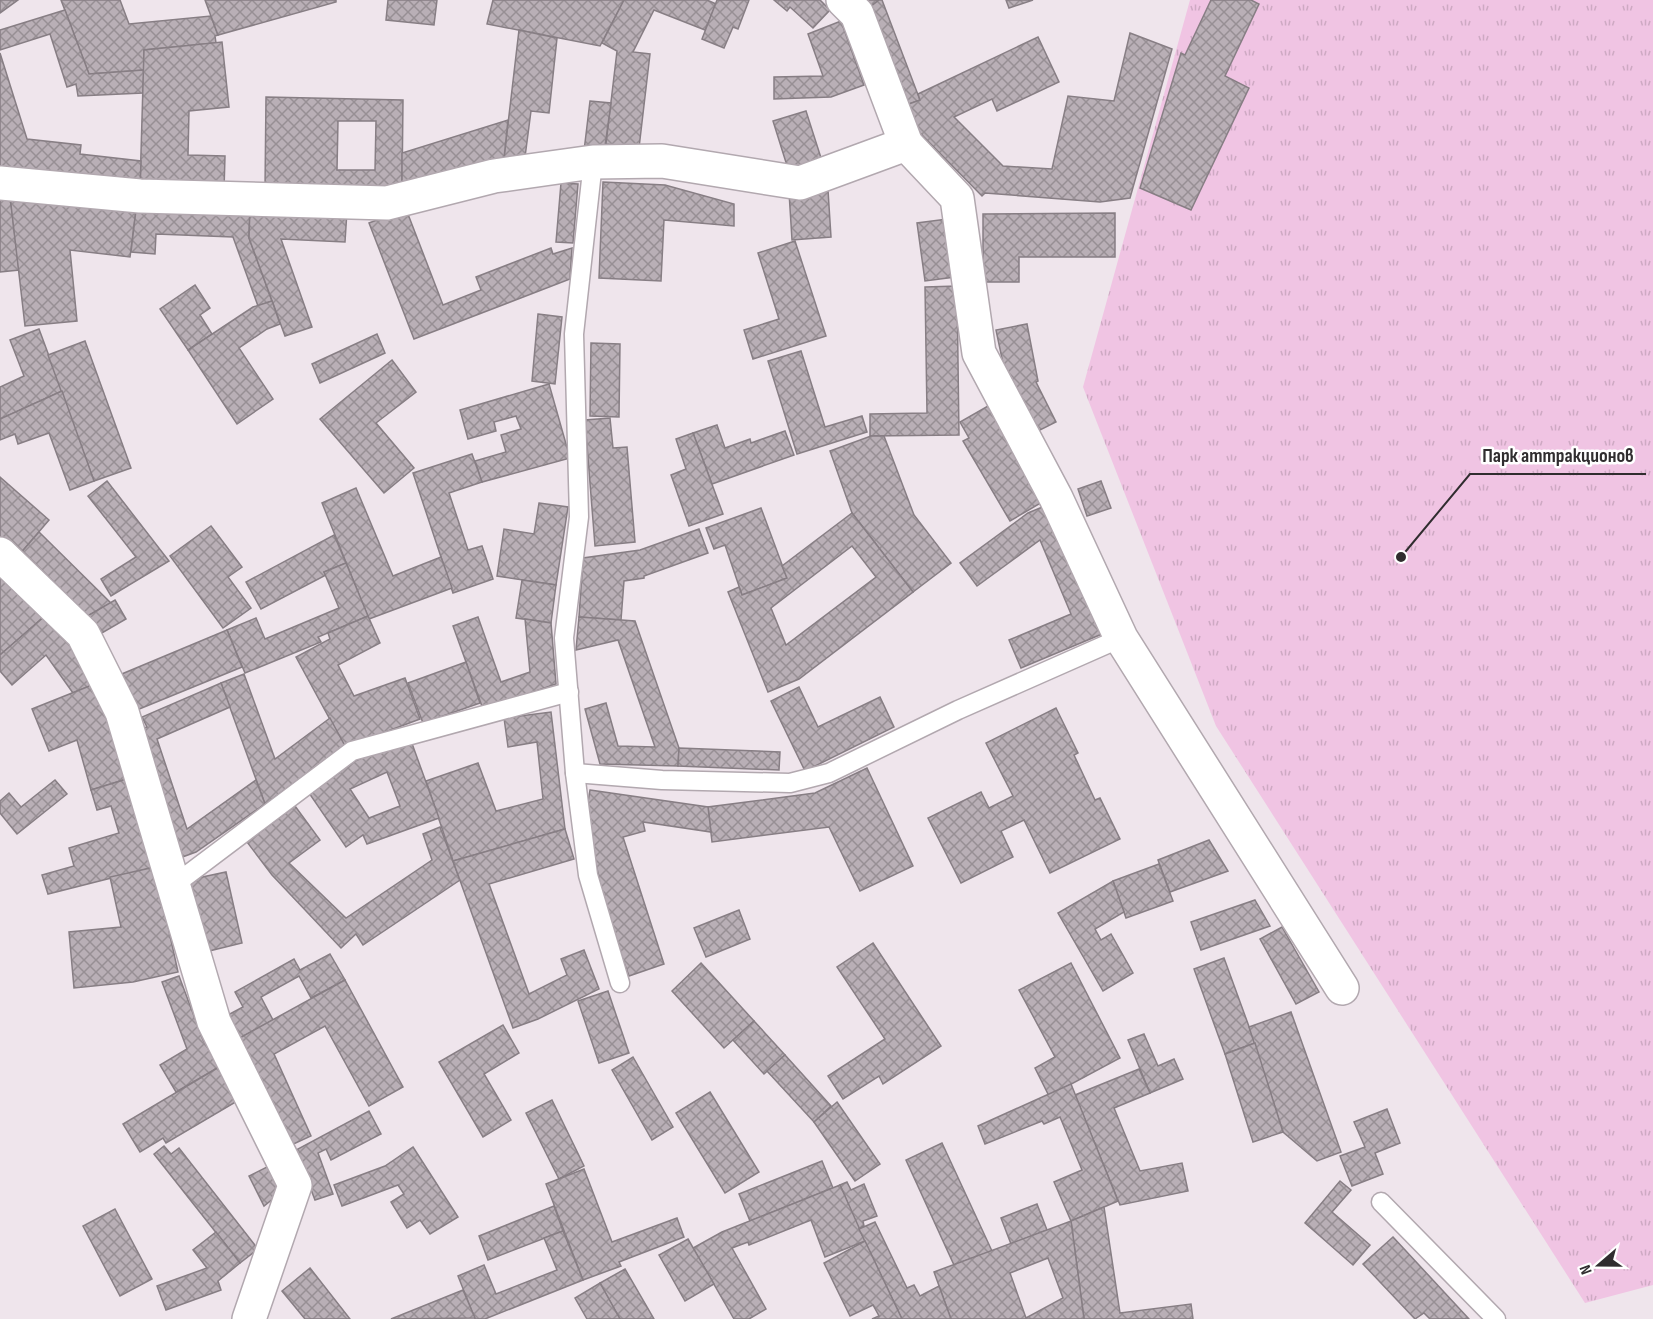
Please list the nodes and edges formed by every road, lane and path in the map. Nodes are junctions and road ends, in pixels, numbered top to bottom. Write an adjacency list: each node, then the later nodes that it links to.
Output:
1 (843, 0): 2 (street)
2 (906, 144): 3 (street); 6 (street)
3 (593, 162): 4 (street); 7 (lane)
4 (0, 183)
5 (0, 554): 9 (street)
6 (1121, 638): 8 (lane); 11 (street)
7 (568, 692): 8 (lane); 9 (lane)
8 (575, 773): 10 (lane)
9 (174, 885): 13 (street)
10 (620, 984)
11 (1342, 988)
12 (1381, 1202): 14 (lane)
13 (249, 1319)
14 (1496, 1319)

